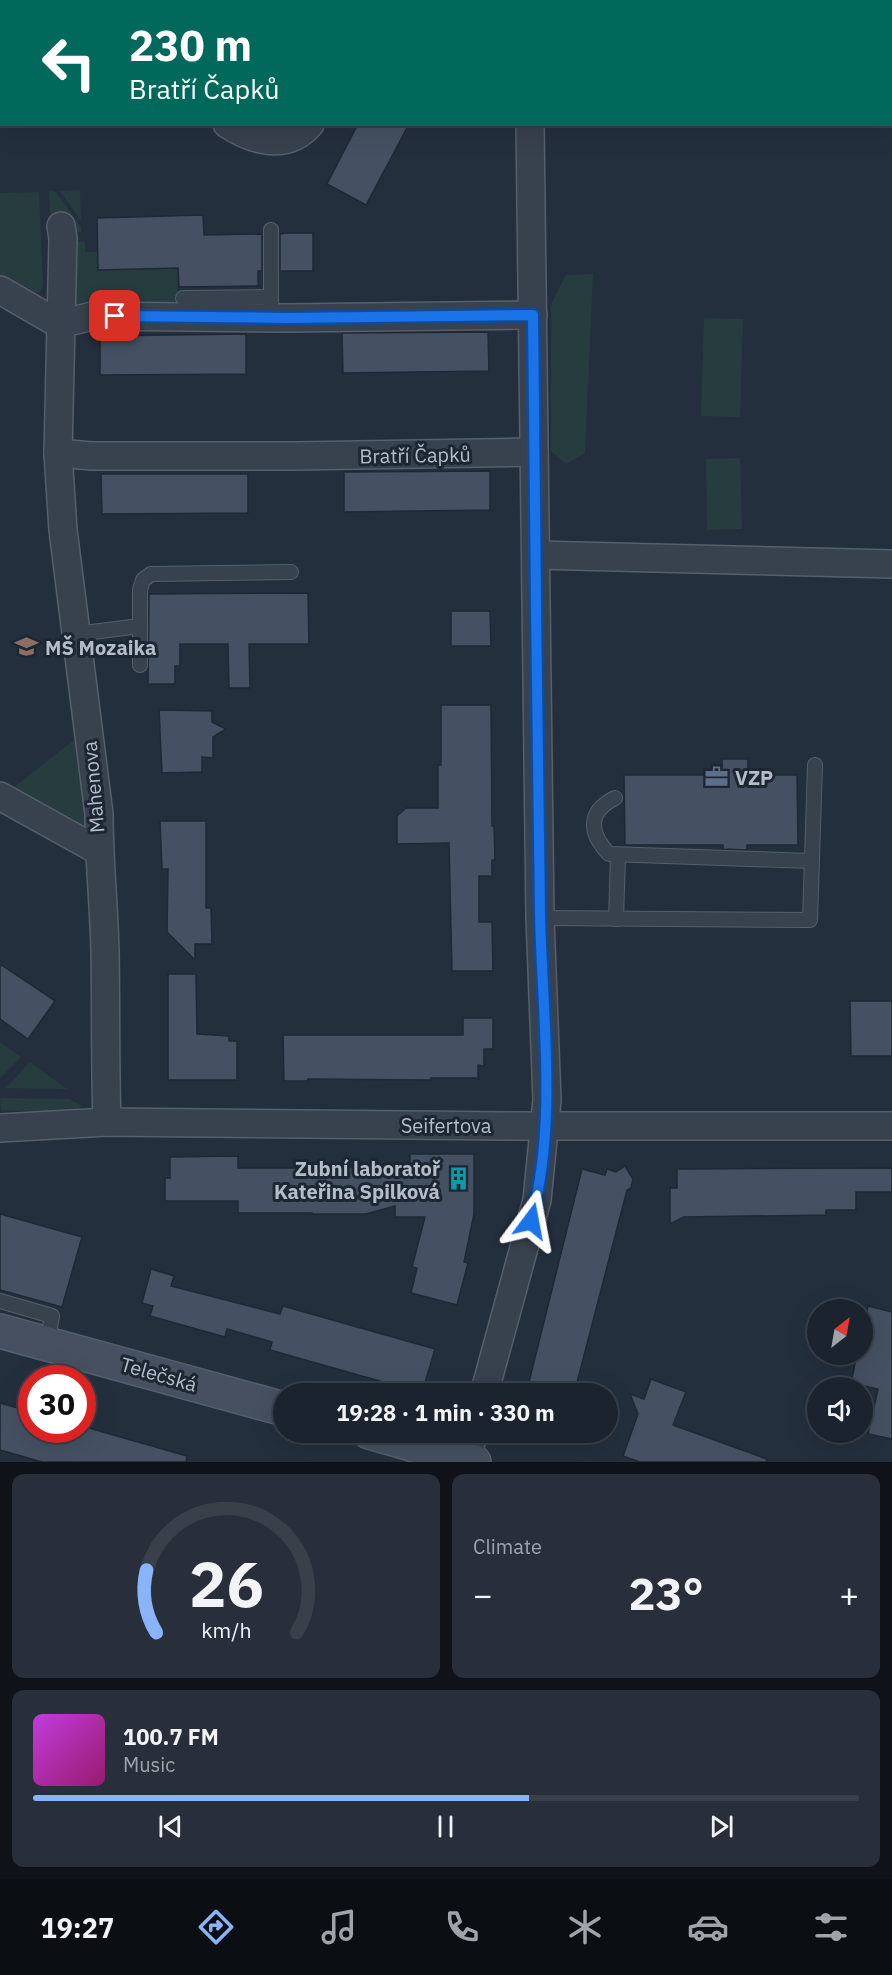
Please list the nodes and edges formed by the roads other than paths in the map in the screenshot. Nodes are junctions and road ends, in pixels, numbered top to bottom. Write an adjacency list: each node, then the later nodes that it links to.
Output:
1 (230, 126): 2 (street)
2 (308, 126)
3 (530, 126): 9 (street)
4 (61, 226): 10 (street, Mahenova)
5 (271, 230): 8 (lane)
6 (0, 290): 10 (street)
7 (183, 298): 8 (lane)
8 (277, 311): 9 (street); 10 (street)
9 (533, 315): 11 (street)
10 (59, 324): 12 (street, Mahenova)
11 (534, 452): 12 (street, Bratří Čapků); 13 (street)
12 (57, 453): 17 (street, Mahenova)
13 (536, 555): 14 (street); 25 (street)
14 (892, 564)
15 (291, 573): 16 (lane)
16 (140, 626): 17 (lane); 18 (lane)
17 (76, 634): 22 (street, Mahenova)
18 (140, 665)
19 (815, 765): 24 (lane)
20 (0, 796): 22 (street)
21 (615, 798): 23 (lane)
22 (99, 851): 27 (street, Mahenova)
23 (618, 855): 24 (lane); 26 (lane)
24 (811, 861): 26 (lane)
25 (540, 918): 26 (lane); 28 (street)
26 (616, 919)
27 (107, 1122): 28 (street, Seifertova); 30 (street, Seifertova)
28 (545, 1125): 29 (street, Seifertova); 34 (street)
29 (892, 1126)
30 (0, 1128)
31 (0, 1301): 33 (lane)
32 (0, 1332): 33 (street, Telečská)
33 (47, 1344): 35 (street, Telečská)
34 (487, 1383)
35 (273, 1405)
36 (428, 1443): 37 (street)
37 (471, 1451)

